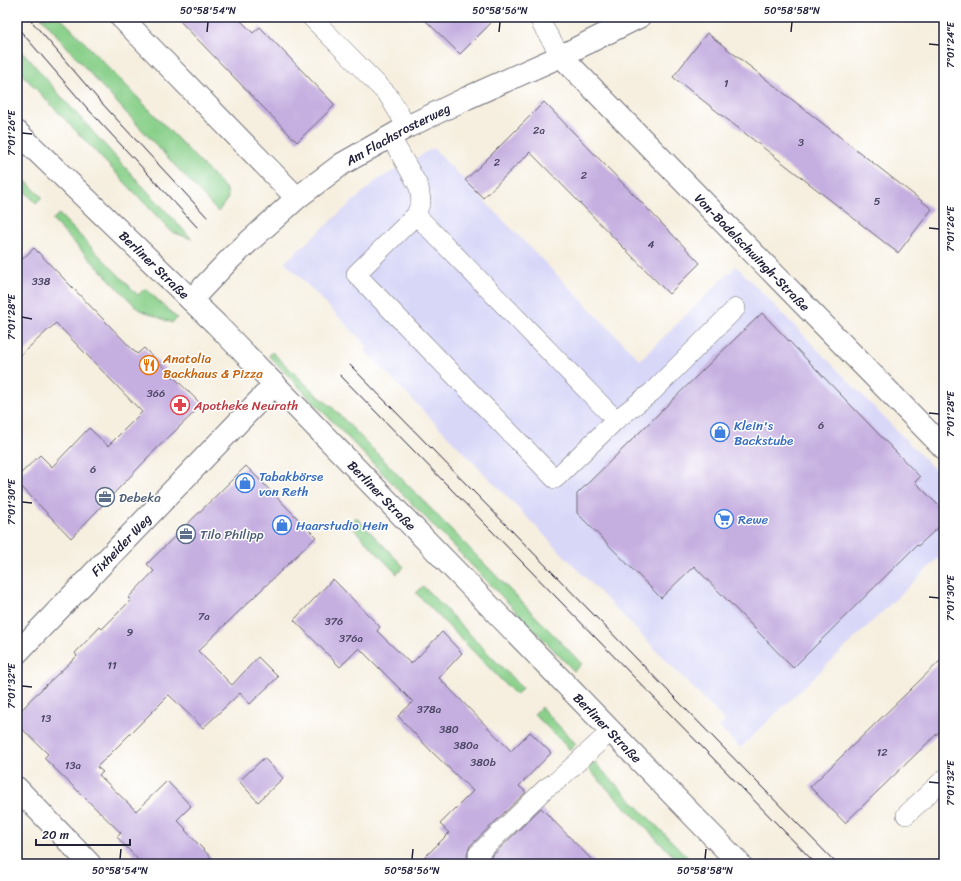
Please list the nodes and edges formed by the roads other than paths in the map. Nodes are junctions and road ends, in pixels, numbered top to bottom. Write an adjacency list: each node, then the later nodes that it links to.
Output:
1 (122, 17): 8 (street)
2 (311, 17): 7 (lane)
3 (539, 17): 5 (lane)
4 (638, 17): 5 (street, Am Flachsrosterweg)
5 (561, 56): 7 (street, Am Flachsrosterweg); 14 (street, Von-Bodelschwingh-Straße)
6 (17, 132): 10 (street, Berliner Straße)
7 (398, 132): 8 (street, Am Flachsrosterweg); 9 (lane)
8 (297, 198): 10 (street, Am Flachsrosterweg)
9 (416, 215): 13 (lane); 13 (lane)
10 (191, 300): 12 (street, Berliner Straße)
11 (736, 308): 13 (lane)
12 (275, 384): 15 (street, Fixheider Weg); 16 (street, Berliner Straße)
13 (616, 420)
14 (944, 448)
15 (17, 653)
16 (611, 731): 20 (lane); 22 (street, Berliner Straße)
17 (944, 779): 19 (lane)
18 (17, 788): 21 (street)
19 (906, 815)
20 (478, 854)
21 (90, 864)
22 (740, 864)

